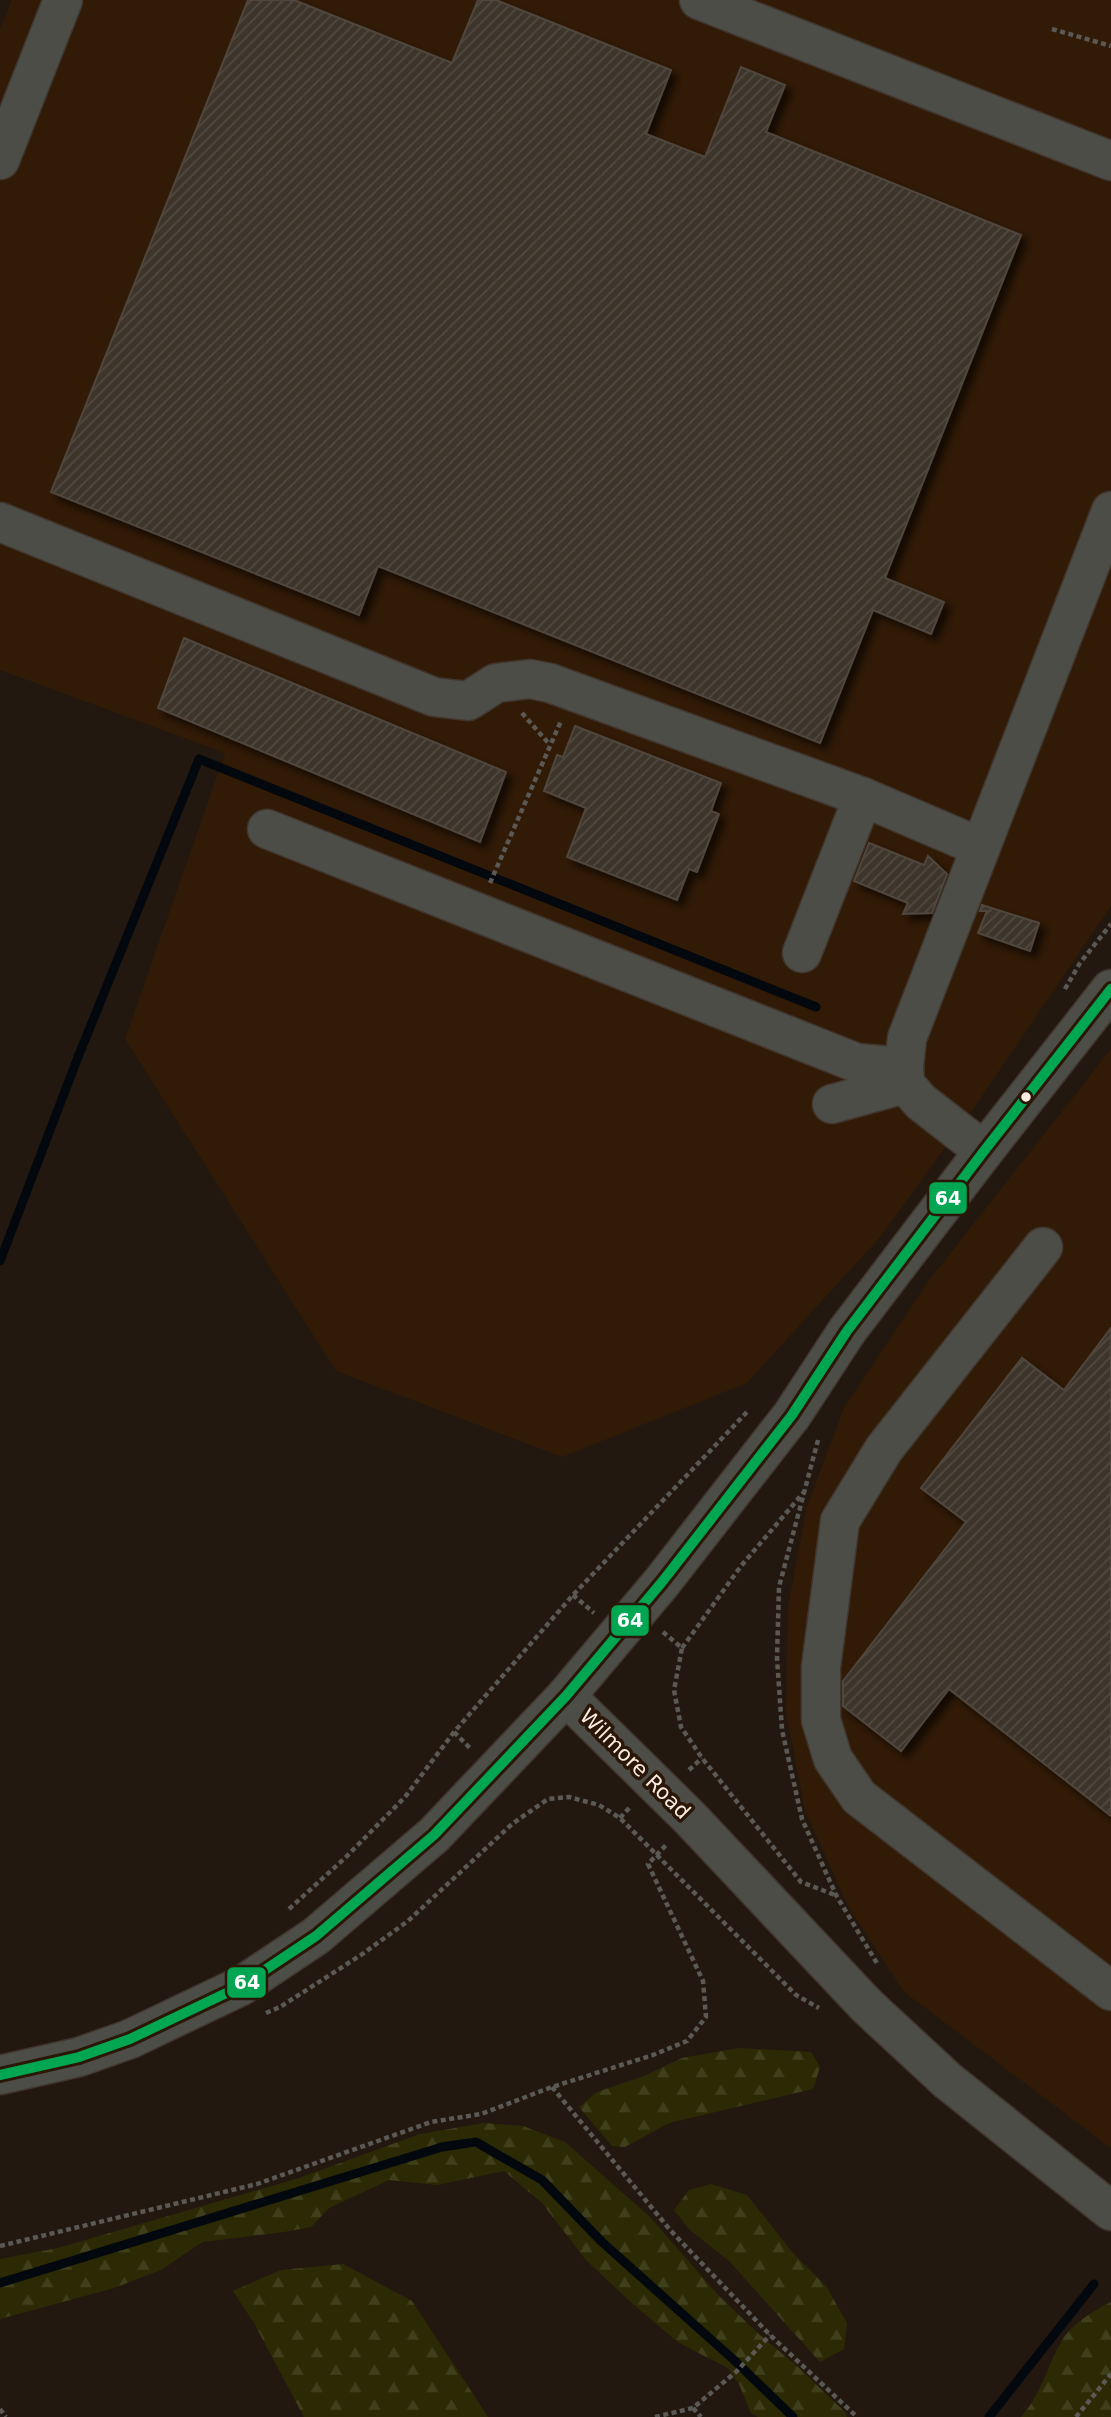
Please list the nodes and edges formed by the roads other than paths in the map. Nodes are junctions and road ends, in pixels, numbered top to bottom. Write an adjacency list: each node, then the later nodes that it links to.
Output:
1 (63, 0): 3 (street)
2 (699, 0): 4 (street)
3 (0, 160)
4 (1111, 161)
5 (1111, 511): 9 (street)
6 (0, 522): 7 (street)
7 (863, 797): 9 (street); 10 (street)
8 (267, 829): 12 (street)
9 (980, 847): 12 (street)
10 (802, 953)
11 (1111, 989): 14 (street, Wilmore Road)
12 (905, 1076): 13 (street); 14 (street)
13 (832, 1104)
14 (984, 1150): 16 (street, Wilmore Road)
15 (1043, 1247): 17 (street)
16 (566, 1696): 18 (street); 19 (street, Wilmore Road)
17 (1111, 1991)
18 (0, 2075)
19 (1111, 2211)

